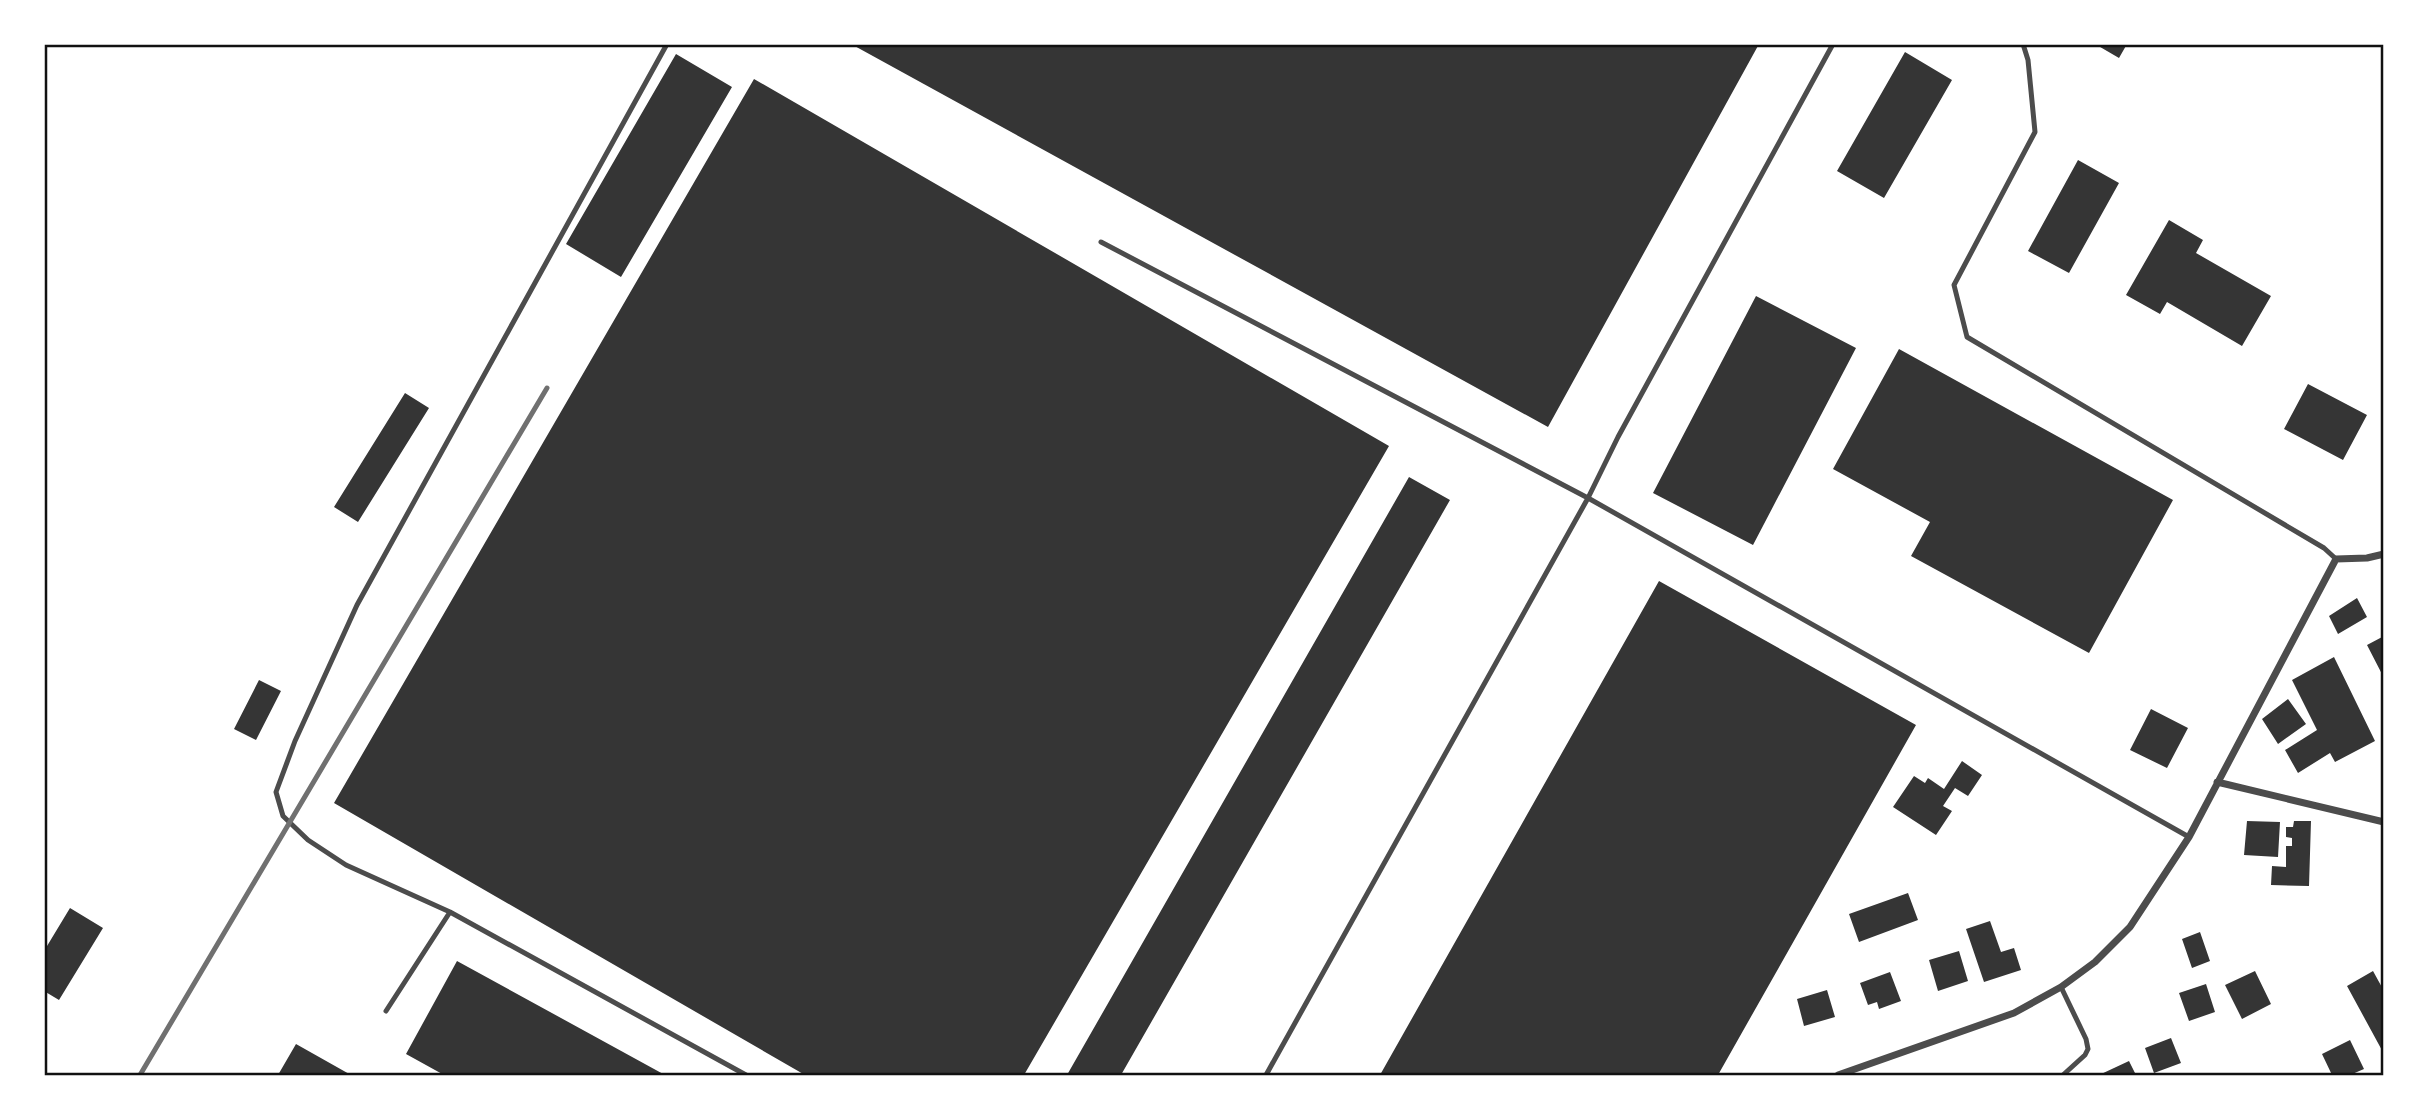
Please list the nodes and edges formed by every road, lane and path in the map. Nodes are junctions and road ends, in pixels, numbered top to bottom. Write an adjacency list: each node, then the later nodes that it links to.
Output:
1 (667, 44): 11 (lane)
2 (1833, 44): 5 (lane)
3 (2023, 44): 7 (lane)
4 (1101, 242): 5 (lane)
5 (1588, 498): 10 (lane); 15 (lane)
6 (2384, 554): 7 (street)
7 (2336, 559): 8 (street)
8 (2217, 782): 9 (street); 10 (street)
9 (2384, 822)
10 (2189, 837): 12 (street)
11 (450, 912): 13 (lane); 14 (lane)
12 (2061, 987): 16 (street); 17 (lane)
13 (386, 1011)
14 (746, 1075)
15 (1266, 1075)
16 (1838, 1075)
17 (2063, 1075)

